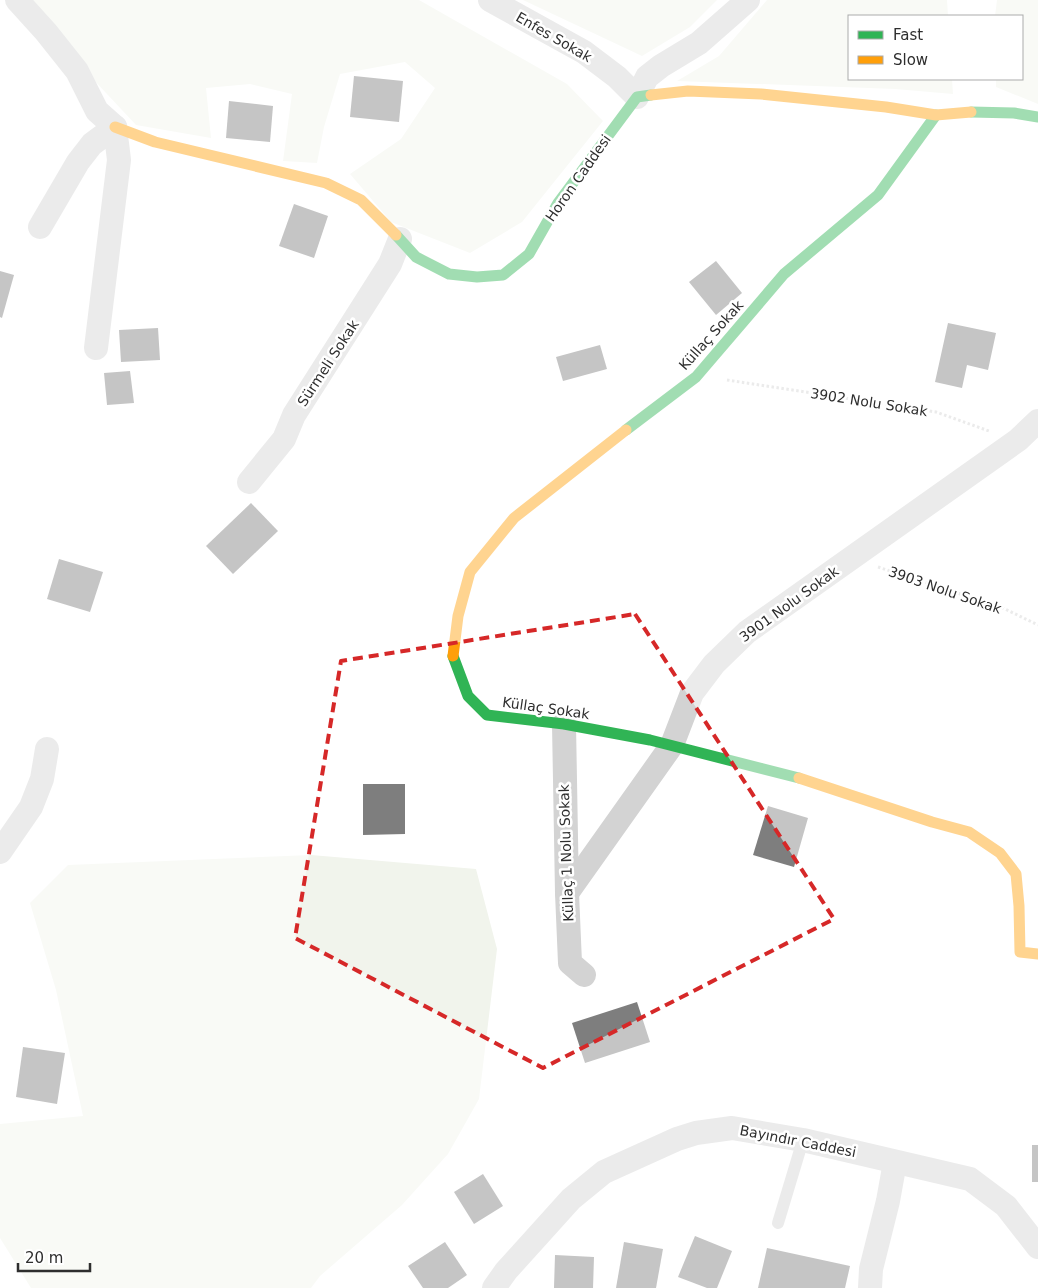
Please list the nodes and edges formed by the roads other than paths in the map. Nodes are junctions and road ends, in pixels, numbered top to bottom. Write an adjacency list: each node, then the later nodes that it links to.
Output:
1 (16, 0): 7 (street, Horon Caddesi)
2 (490, 0): 4 (street, Enfes Sokak)
3 (748, 0): 4 (street)
4 (637, 97): 5 (street); 9 (street, Horon Caddesi)
5 (936, 115): 6 (street); 14 (street, Küllaç Sokak)
6 (1038, 117)
7 (115, 127): 8 (street); 9 (street, Horon Caddesi); 10 (street)
8 (40, 227)
9 (400, 239): 13 (street, Sürmeli Sokak)
10 (96, 348)
11 (1038, 421): 12 (street, 3901 Nolu Sokak)
12 (1028, 444): 15 (street, 3901 Nolu Sokak)
13 (249, 482)
14 (564, 724): 15 (street, Küllaç Sokak); 18 (street, Küllaç 1 Nolu Sokak)
15 (672, 745): 18 (street, 3901 Nolu Sokak); 19 (street, Küllaç Sokak)
16 (47, 749): 17 (street)
17 (0, 852)
18 (566, 893): 20 (street, Küllaç 1 Nolu Sokak)
19 (1038, 954)
20 (584, 975)
21 (803, 1140): 22 (street, Bayındır Caddesi); 23 (lane); 25 (street, Bayındır Caddesi)
22 (895, 1162): 24 (street, Bayındır Caddesi); 26 (street)
23 (778, 1223)
24 (1038, 1247)
25 (494, 1288)
26 (870, 1288)

